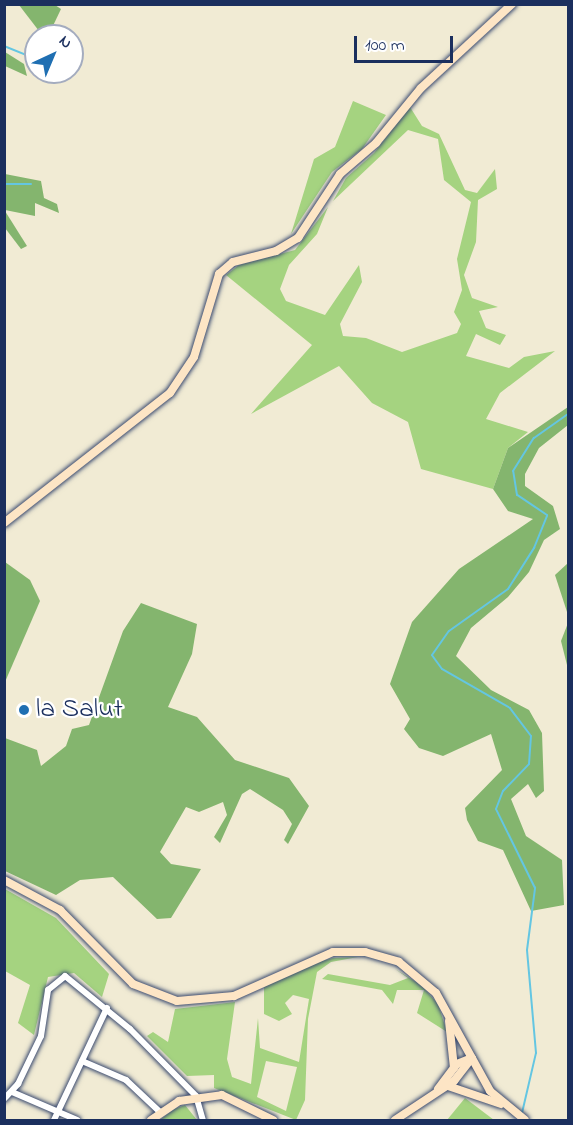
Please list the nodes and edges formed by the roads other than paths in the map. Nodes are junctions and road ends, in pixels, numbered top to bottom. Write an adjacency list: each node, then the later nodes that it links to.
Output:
1 (512, 4): 2 (main road)
2 (4, 523)
3 (4, 880): 4 (main road)
4 (444, 1004): 6 (main road); 8 (main road)
5 (107, 1008): 7 (street); 10 (street); 12 (street)
6 (472, 1058): 8 (main road); 9 (main road); 14 (main road)
7 (82, 1061): 15 (street); 16 (street)
8 (454, 1068): 11 (main road)
9 (448, 1086): 11 (main road); 14 (main road)
10 (12, 1092): 13 (street); 15 (street)
11 (436, 1093): 22 (main road)
12 (196, 1096): 16 (main road); 20 (street); 21 (main road)
13 (4, 1099)
14 (502, 1104): 23 (main road)
15 (58, 1112): 17 (street); 18 (street)
16 (160, 1112): 19 (main road)
17 (54, 1120)
18 (77, 1120)
19 (151, 1120)
20 (203, 1120)
21 (273, 1120)
22 (395, 1120)
23 (525, 1120)

